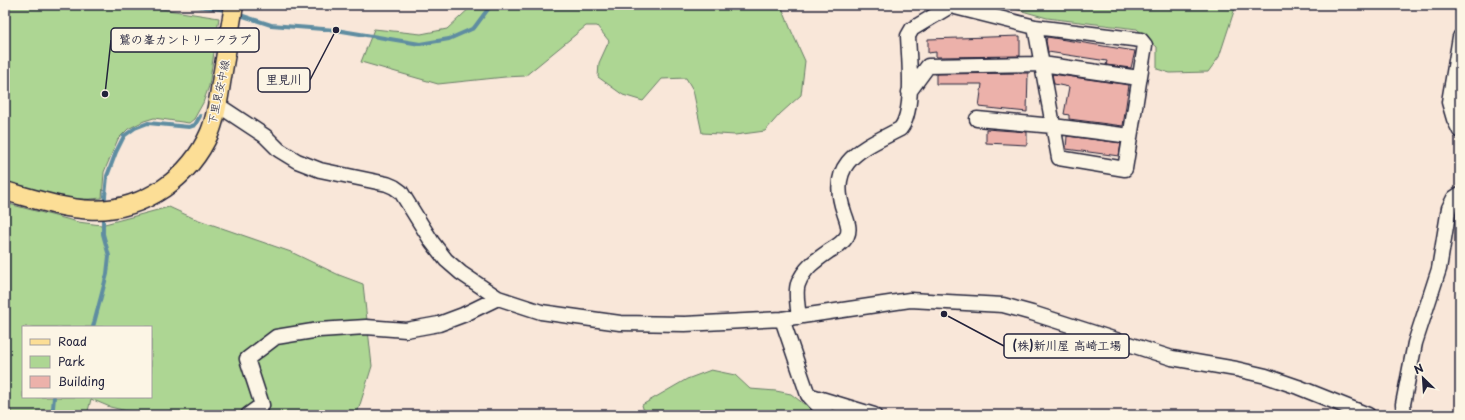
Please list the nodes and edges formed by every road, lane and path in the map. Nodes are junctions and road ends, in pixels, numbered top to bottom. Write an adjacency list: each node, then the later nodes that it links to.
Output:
1 (952, 6): 3 (street); 7 (street)
2 (233, 13): 8 (main road, 下里見安中線)
3 (1035, 27): 5 (street); 6 (street)
4 (1460, 37): 11 (street)
5 (1042, 64): 6 (street); 7 (street); 10 (street)
6 (1139, 78): 12 (street)
7 (909, 92): 16 (street)
8 (218, 105): 13 (main road, 下里見安中線); 15 (street)
9 (977, 120): 10 (street)
10 (1053, 126): 12 (street); 12 (street)
11 (1460, 131)
12 (1130, 136)
13 (5, 191)
14 (1460, 194): 23 (street)
15 (498, 298): 17 (street); 19 (street)
16 (799, 317): 17 (street); 22 (street)
17 (782, 319): 18 (street)
18 (808, 395): 20 (street); 21 (street)
19 (248, 415)
20 (827, 415)
21 (874, 415)
22 (1368, 415)
23 (1404, 415)

